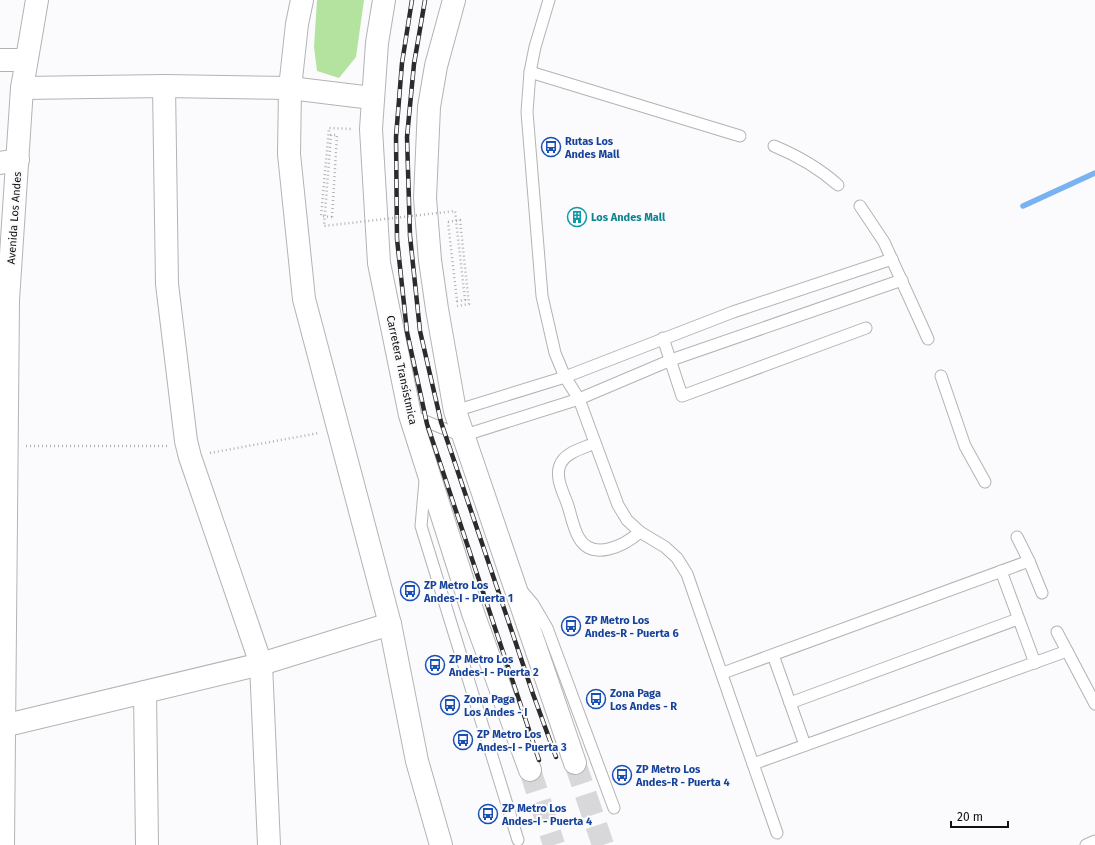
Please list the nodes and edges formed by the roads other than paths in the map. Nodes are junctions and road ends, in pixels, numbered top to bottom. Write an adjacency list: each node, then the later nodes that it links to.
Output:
1 (37, 0): 9 (street, Avenida Los Andes)
2 (302, 0): 13 (street)
3 (384, 0): 14 (street, Carretera Transístmica)
4 (446, 0): 7 (street)
5 (454, 0): 7 (street)
6 (549, 0): 10 (lane)
7 (438, 59): 30 (street)
8 (0, 60): 9 (street)
9 (26, 60): 12 (street, Avenida Los Andes)
10 (530, 72): 15 (lane); 28 (lane)
11 (164, 86): 12 (street); 13 (street); 50 (street)
12 (22, 88): 17 (street, Avenida Los Andes)
13 (290, 88): 14 (street); 45 (street)
14 (372, 98): 32 (street, Carretera Transístmica)
15 (740, 136)
16 (774, 146): 18 (lane)
17 (9, 161): 22 (street, Avenida Los Andes)
18 (838, 185)
19 (860, 206): 20 (lane)
20 (892, 259): 21 (lane); 24 (lane)
21 (902, 280): 25 (lane); 26 (lane)
22 (4, 301): 31 (street, Avenida Los Andes)
23 (866, 328): 26 (lane)
24 (663, 338): 26 (lane); 28 (lane)
25 (928, 339)
26 (671, 360): 29 (lane)
27 (941, 376): 36 (lane)
28 (565, 377): 29 (lane); 30 (lane)
29 (579, 399): 33 (lane); 34 (lane)
30 (454, 411): 33 (street)
31 (3, 415): 37 (street, Avenida Los Andes)
32 (410, 415): 33 (lane); 35 (street, Carretera Transístmica)
33 (462, 436): 42 (street)
34 (595, 443): 38 (lane); 38 (lane)
35 (426, 466): 59 (street, Carretera Transístmica); 62 (lane)
36 (985, 482)
37 (3, 491): 55 (street, Avenida Los Andes)
38 (640, 532): 51 (lane)
39 (1017, 537): 40 (lane)
40 (1030, 561): 41 (lane); 43 (lane)
41 (1001, 571): 44 (lane); 48 (lane)
42 (512, 580): 57 (street); 60 (lane)
43 (1042, 593)
44 (1018, 619): 49 (lane); 53 (lane)
45 (390, 624): 50 (street); 67 (street)
46 (1057, 632): 47 (lane)
47 (1067, 652): 49 (lane); 54 (lane)
48 (773, 655): 51 (lane); 53 (lane)
49 (1035, 663): 56 (lane)
50 (261, 664): 52 (street); 66 (street)
51 (723, 673): 58 (lane)
52 (145, 692): 55 (street); 65 (street)
53 (790, 703): 56 (lane)
54 (1095, 704)
55 (3, 726): 64 (street, Avenida Los Andes)
56 (805, 745): 58 (lane)
57 (575, 764)
58 (753, 764): 61 (lane)
59 (530, 770)
60 (614, 808)
61 (777, 833)
62 (518, 840)
63 (1095, 841): 68 (lane)
64 (3, 845)
65 (147, 845)
66 (268, 845)
67 (441, 845)
68 (1086, 845)

